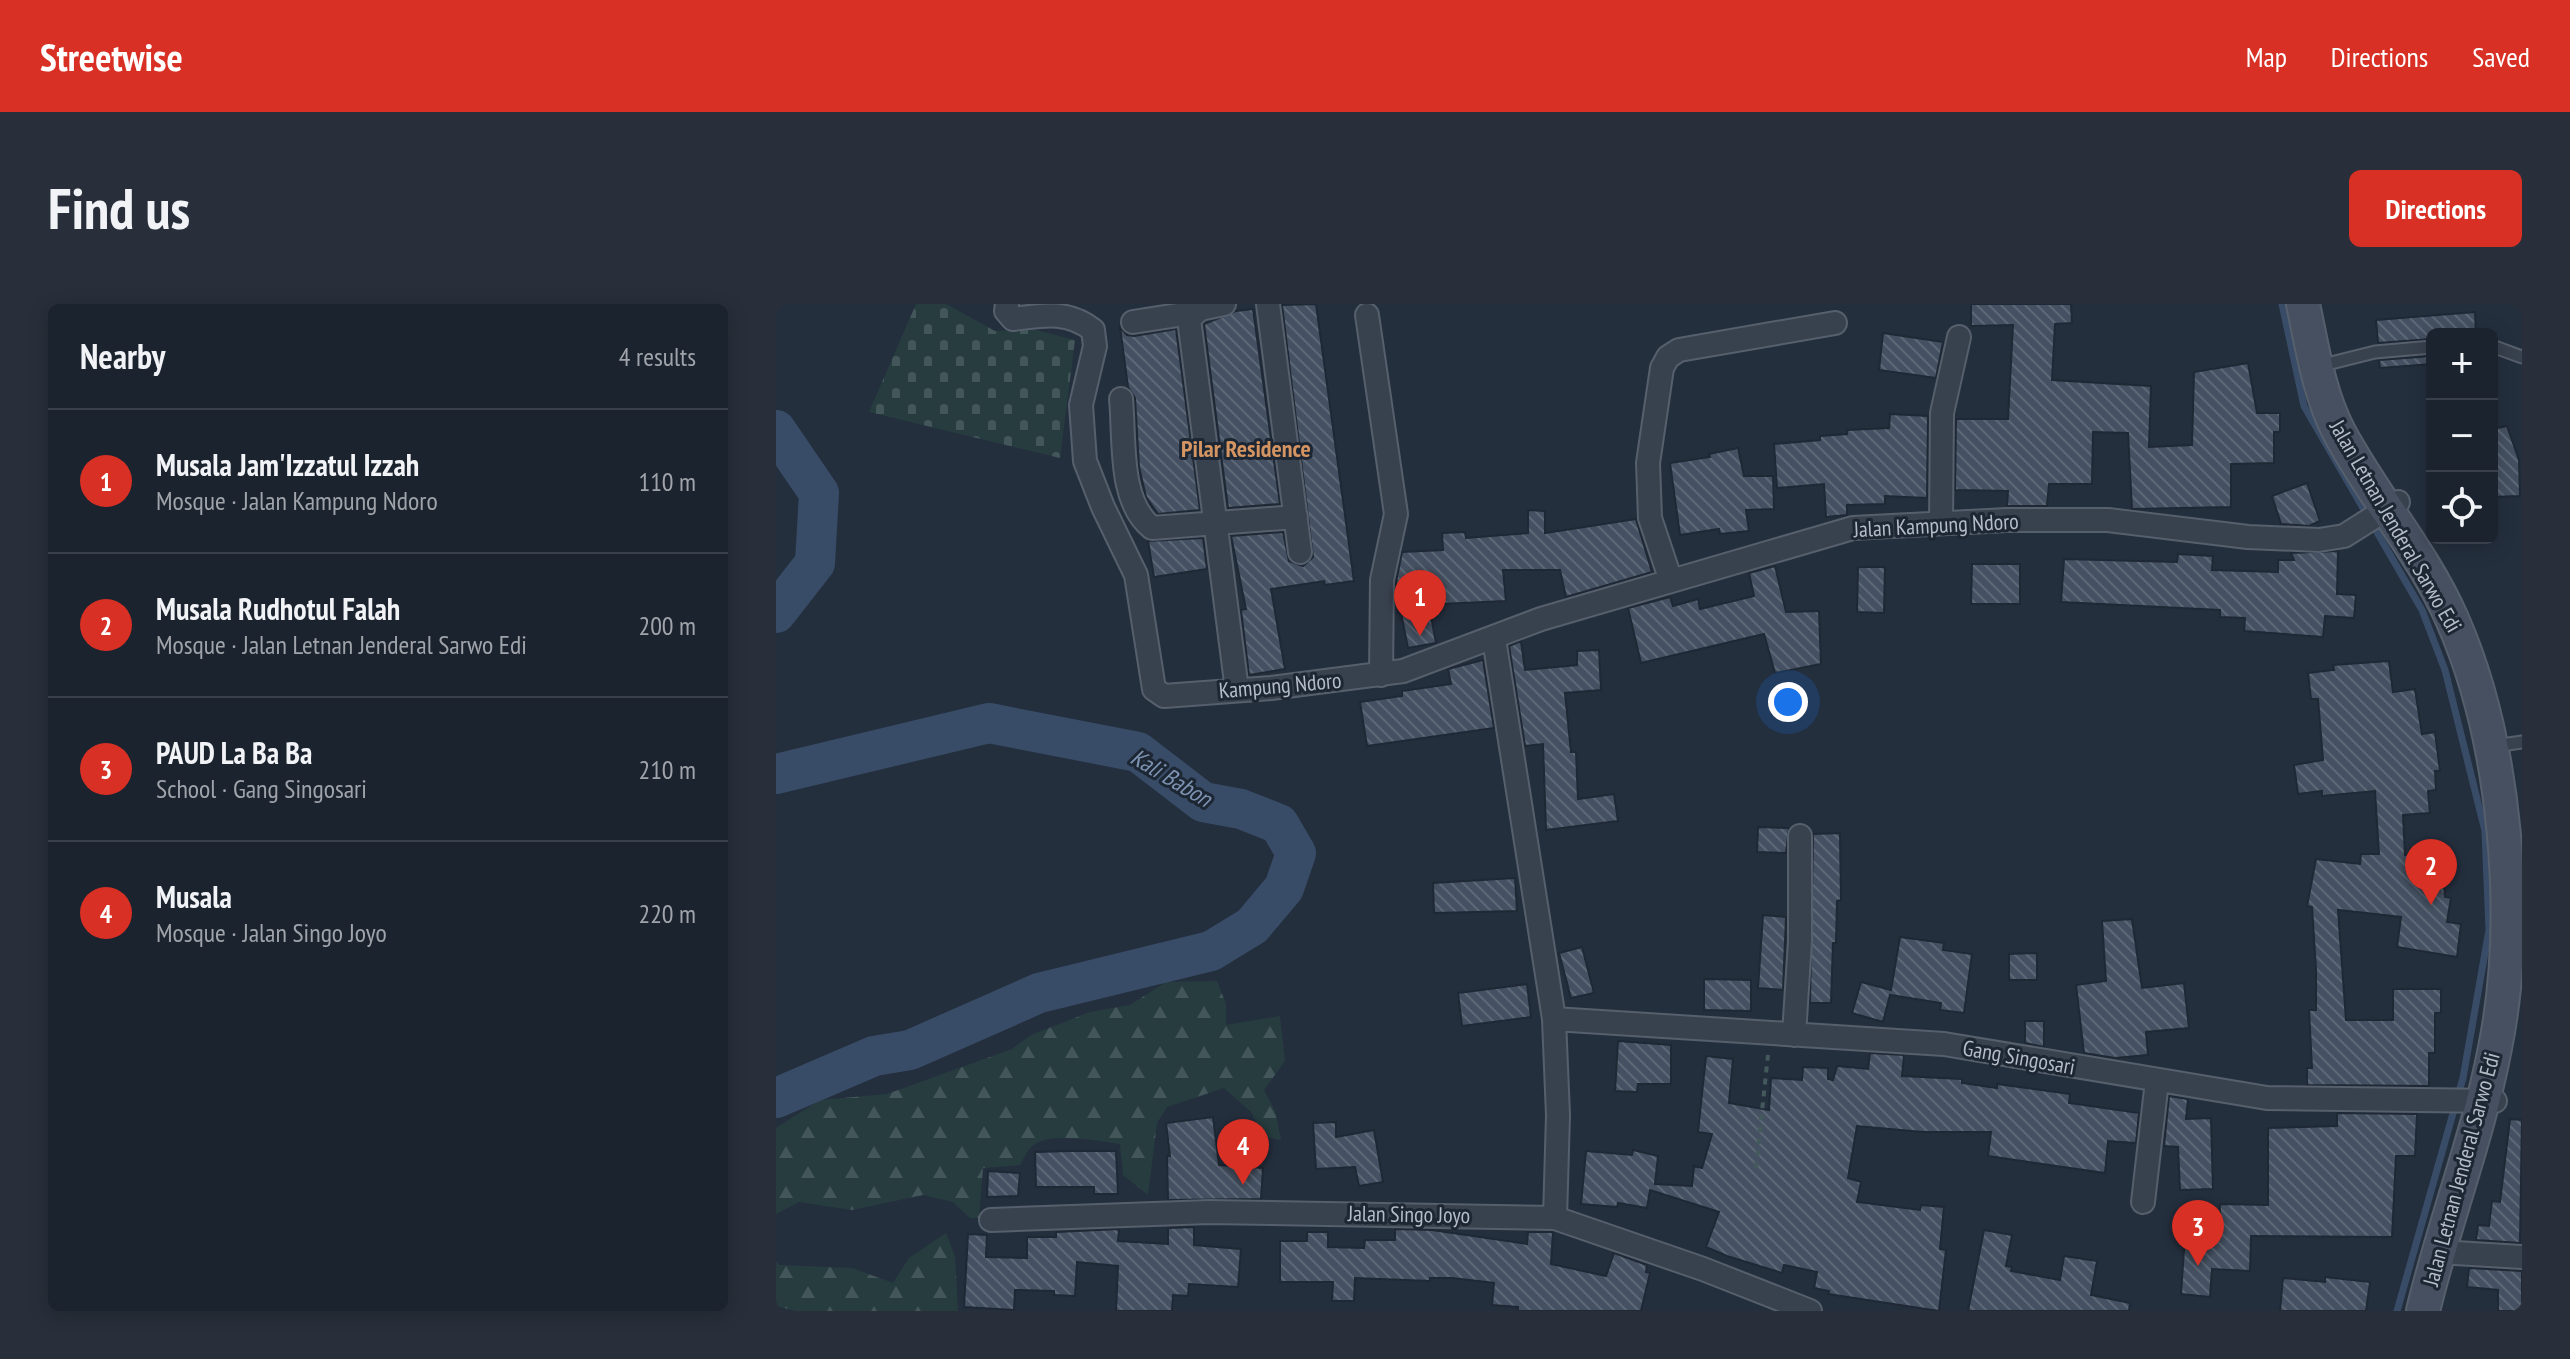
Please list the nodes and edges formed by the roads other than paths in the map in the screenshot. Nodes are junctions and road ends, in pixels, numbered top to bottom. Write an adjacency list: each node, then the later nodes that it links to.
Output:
1 (1007, 304): 24 (street, Kampung Ndoro)
2 (1224, 304): 6 (street)
3 (1268, 304): 17 (street)
4 (2303, 304): 14 (main road, Jalan Letnan Jenderal Sarwo Edi)
5 (2316, 304): 14 (main road, Jalan Letnan Jenderal Sarwo Edi)
6 (1191, 313): 8 (street); 19 (street)
7 (1367, 315): 23 (street)
8 (1133, 322)
9 (1835, 323): 21 (street)
10 (1959, 337): 18 (street)
11 (2426, 347): 14 (lane)
12 (2498, 348): 13 (lane)
13 (2522, 357)
14 (2324, 364): 16 (main road, Jalan Letnan Jenderal Sarwo Edi)
15 (1121, 399): 19 (street)
16 (2389, 507): 18 (street, Jalan Kampung Ndoro); 25 (main road, Jalan Letnan Jenderal Sarwo Edi)
17 (1296, 517): 19 (street); 20 (street)
18 (1941, 522): 21 (street, Jalan Kampung Ndoro)
19 (1213, 523): 24 (street)
20 (1300, 552)
21 (1671, 581): 22 (street, Jalan Kampung Ndoro)
22 (1494, 639): 23 (street, Jalan Kampung Ndoro); 29 (street)
23 (1392, 673): 24 (street, Kampung Ndoro)
24 (1237, 690)
25 (2505, 744): 27 (main road, Jalan Letnan Jenderal Sarwo Edi); 32 (main road, Jalan Letnan Jenderal Sarwo Edi)
26 (1800, 836): 30 (street)
27 (2522, 850)
28 (2522, 1001): 32 (main road, Jalan Letnan Jenderal Sarwo Edi)
29 (1554, 1019): 30 (street, Gang Singosari); 34 (street)
30 (1794, 1035): 31 (street, Gang Singosari)
31 (2157, 1081): 32 (street, Gang Singosari); 33 (street)
32 (2485, 1101): 36 (main road, Jalan Letnan Jenderal Sarwo Edi)
33 (2143, 1202)
34 (1555, 1218): 35 (street, Jalan Singo Joyo); 38 (street, Jalan Singo Joyo)
35 (991, 1220)
36 (2445, 1253): 37 (street); 39 (main road, Jalan Letnan Jenderal Sarwo Edi); 40 (main road, Jalan Letnan Jenderal Sarwo Edi)
37 (2522, 1257)
38 (1810, 1311)
39 (2423, 1311)
40 (2438, 1311)

